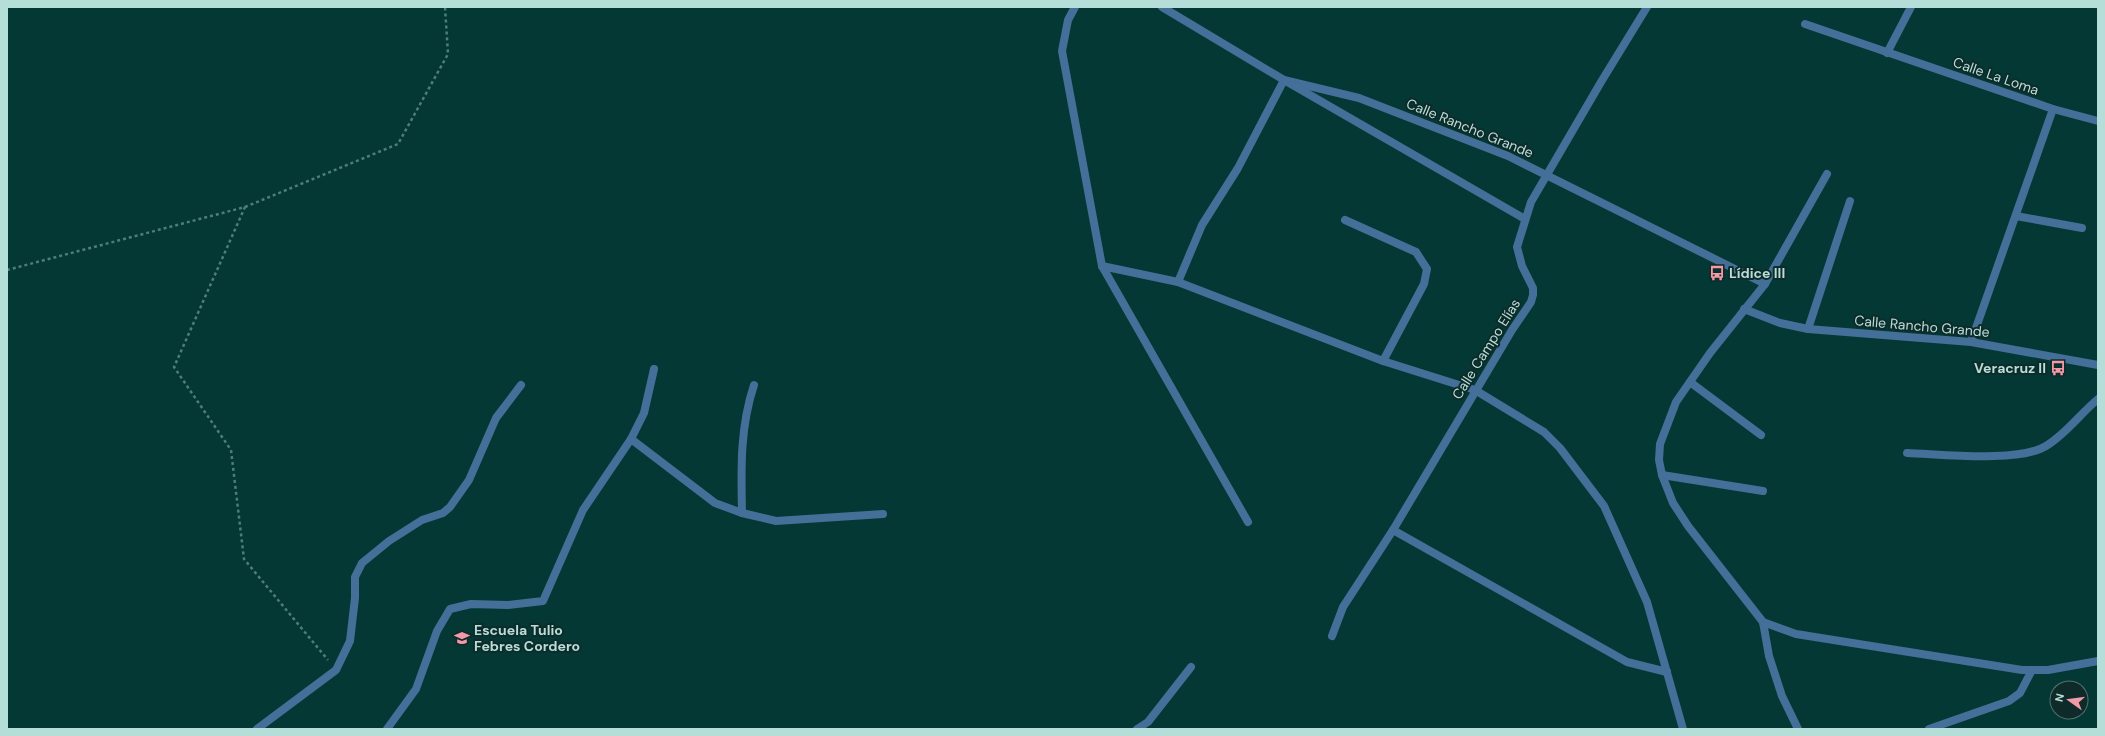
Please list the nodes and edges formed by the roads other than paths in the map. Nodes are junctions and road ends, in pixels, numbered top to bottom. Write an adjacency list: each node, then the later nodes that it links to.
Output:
1 (1075, 7): 17 (street)
2 (1162, 7): 7 (street, Calle Rancho Grande)
3 (1647, 7): 11 (street, Calle Campo Elías)
4 (1911, 7): 6 (street)
5 (1805, 24): 6 (street, Calle La Loma)
6 (1887, 53): 8 (street, Calle La Loma)
7 (1284, 80): 11 (street, Calle Rancho Grande); 14 (street); 18 (street)
8 (2052, 109): 9 (street, Calle La Loma); 13 (street)
9 (2098, 121)
10 (1827, 174): 19 (street)
11 (1546, 175): 14 (street, Calle Campo Elías); 19 (street, Calle Rancho Grande)
12 (1850, 201): 21 (street)
13 (2016, 216): 16 (street); 22 (street)
14 (1525, 219): 29 (street, Calle Campo Elías)
15 (1345, 220): 23 (street)
16 (2082, 228)
17 (1102, 266): 18 (street); 38 (street)
18 (1178, 282): 23 (street)
19 (1765, 284): 20 (street)
20 (1744, 309): 21 (street, Calle Rancho Grande); 26 (street)
21 (1808, 329): 22 (street, Calle Rancho Grande)
22 (1971, 342): 24 (street, Calle Rancho Grande)
23 (1383, 361): 29 (street)
24 (2098, 364)
25 (654, 369): 32 (street)
26 (1690, 382): 31 (street); 34 (street)
27 (521, 385): 46 (street)
28 (754, 385): 36 (street)
29 (1475, 390): 39 (street, Calle Campo Elías); 45 (street)
30 (2098, 399): 33 (street)
31 (1761, 435)
32 (631, 439): 36 (street); 47 (street)
33 (1907, 453)
34 (1662, 475): 35 (street); 40 (street)
35 (1763, 491)
36 (742, 513): 37 (street)
37 (883, 514)
38 (1248, 522)
39 (1393, 530): 41 (street, Calle Campo Elías); 45 (street)
40 (1763, 622): 44 (street); 50 (street)
41 (1332, 636)
42 (2098, 661): 44 (street)
43 (1190, 667): 48 (street)
44 (2032, 670): 51 (street)
45 (1667, 672): 49 (street)
46 (257, 729)
47 (386, 729)
48 (1137, 729)
49 (1683, 729)
50 (1798, 729)
51 (1929, 729)

